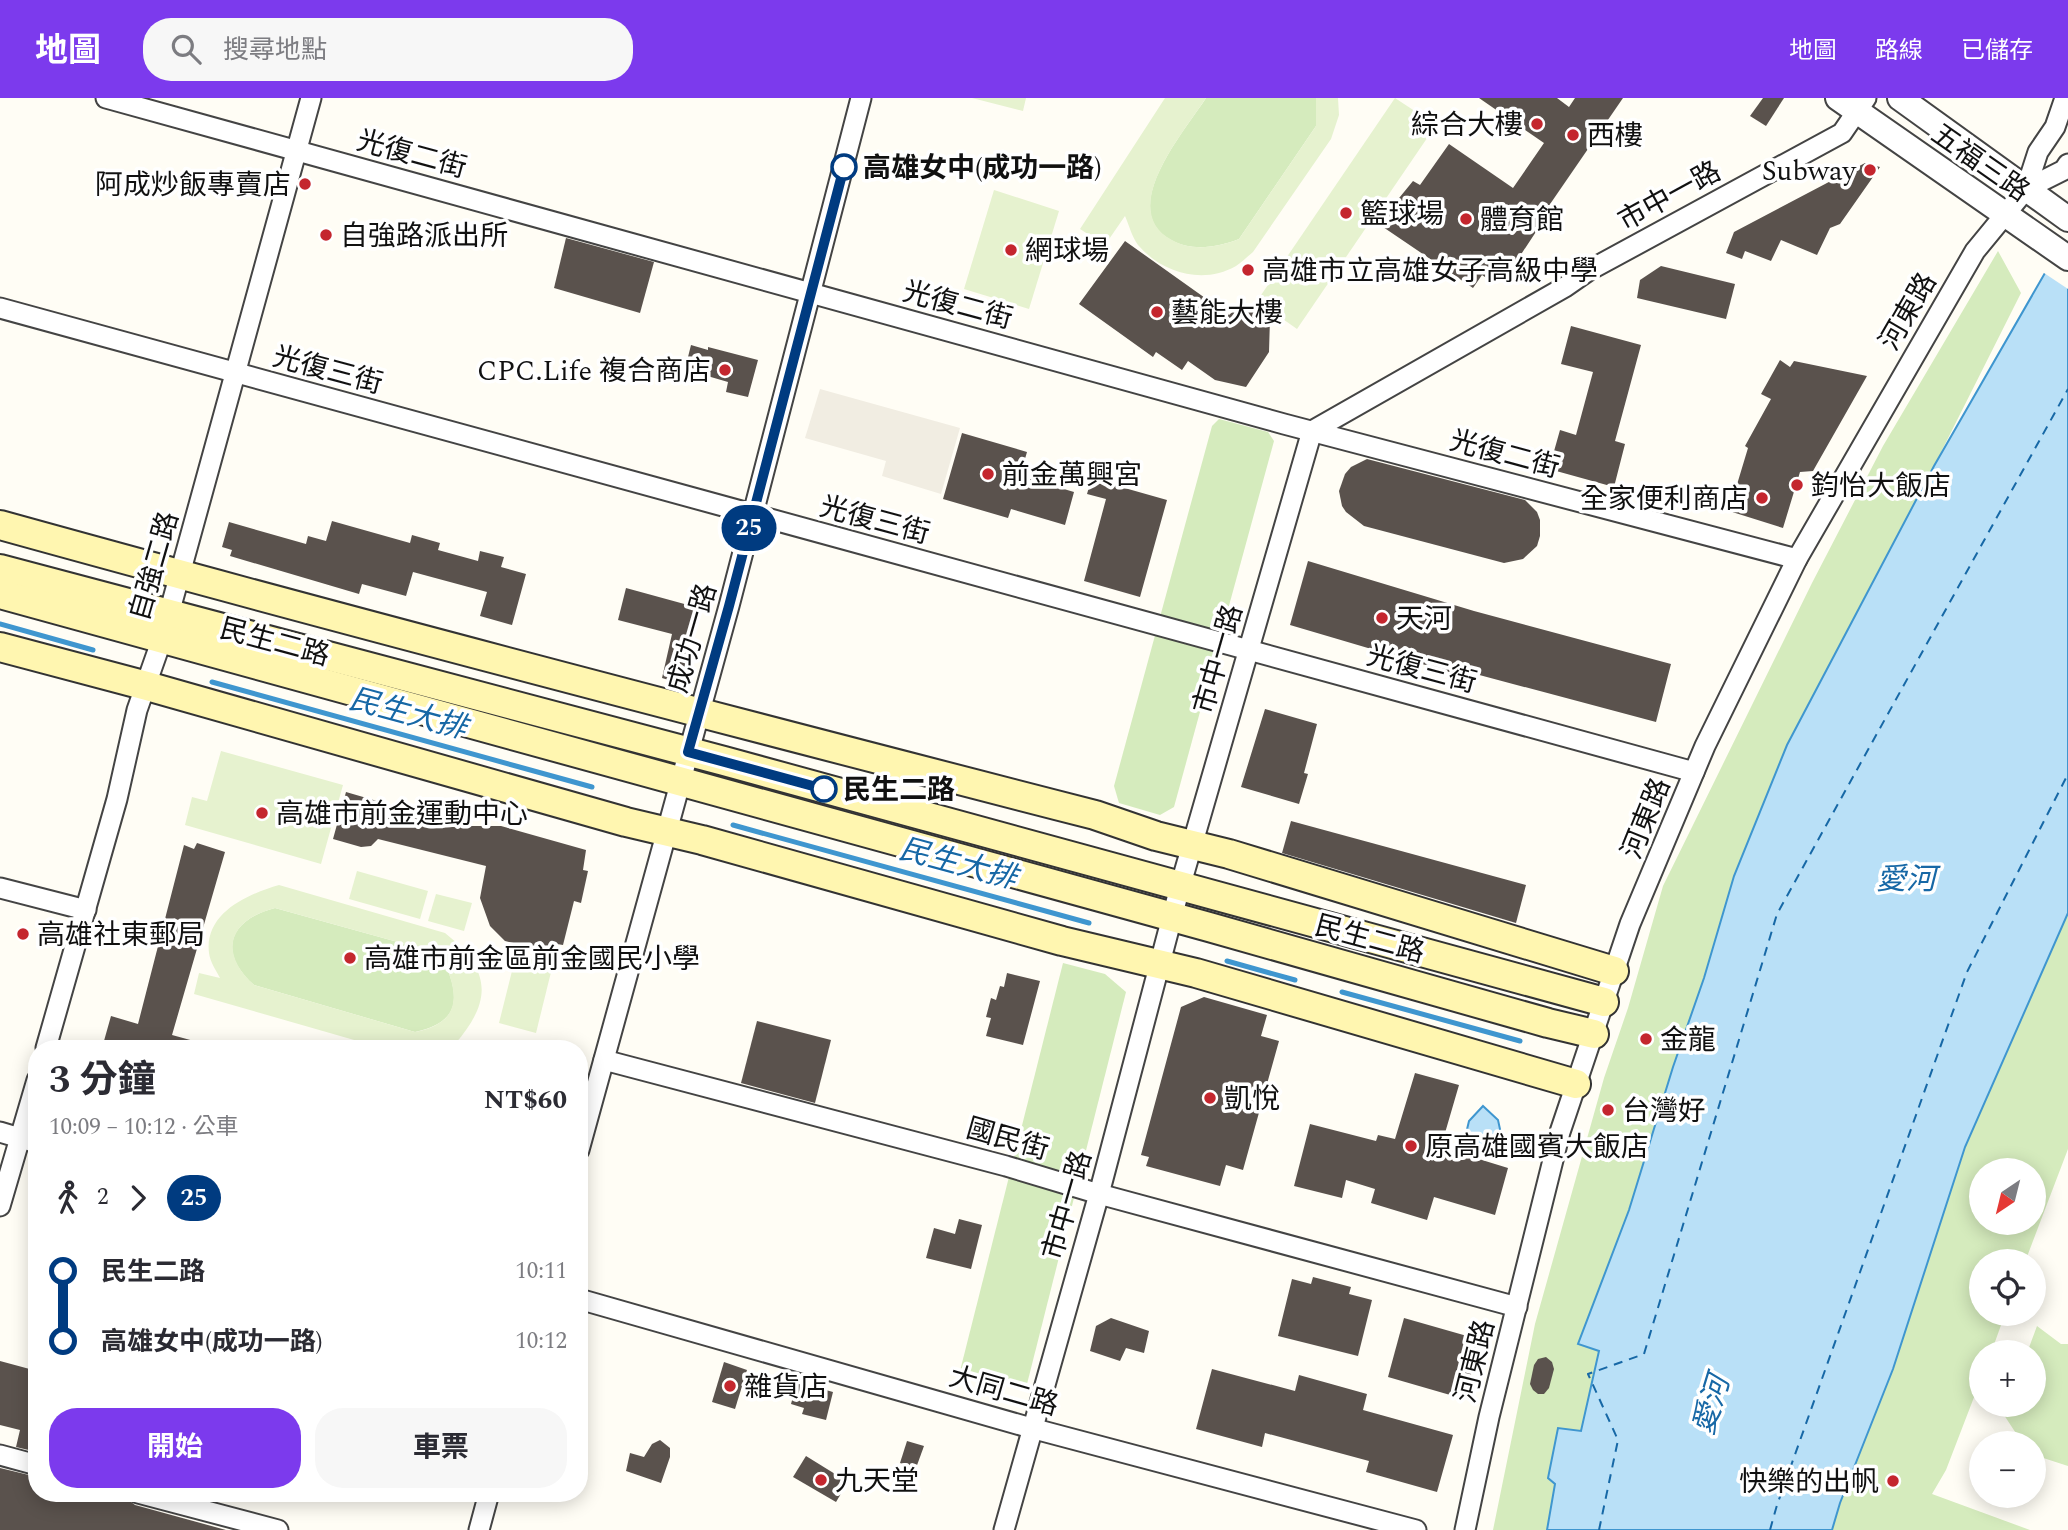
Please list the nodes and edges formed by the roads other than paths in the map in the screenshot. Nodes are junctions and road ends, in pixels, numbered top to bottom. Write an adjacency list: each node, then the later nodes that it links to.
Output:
1 (106, 98): 7 (street, 光復二街)
2 (311, 98): 7 (street, 自強二路)
3 (861, 98): 13 (street, 成功一路)
4 (1900, 98): 9 (street, 五福三路)
5 (2065, 98): 9 (street)
6 (1854, 102): 10 (street, 五福三路); 16 (street, 市中一路)
7 (296, 150): 13 (street, 光復二街); 15 (street, 自強二路)
8 (2068, 164): 9 (street)
9 (2026, 189): 10 (street, 河東路); 11 (street, 五福三路)
10 (2005, 215): 12 (street, 五福三路); 19 (street, 河東路)
11 (2068, 219)
12 (2062, 254)
13 (811, 293): 16 (street, 光復二街); 17 (street, 成功一路)
14 (0, 308): 15 (street, 光復三街)
15 (235, 373): 17 (street, 光復三街); 21 (street, 自強二路)
16 (1312, 431): 19 (street, 光復二街); 25 (street, 市中一路)
17 (752, 514): 25 (street, 光復三街); 27 (street, 成功一路)
18 (0, 524): 21 (main road)
19 (1797, 559): 29 (street, 河東路)
20 (0, 569): 23 (main road, 民生二路)
21 (180, 575): 23 (street, 自強二路); 27 (main road)
22 (0, 594): 23 (main road, 民生二路)
23 (165, 626): 26 (street, 自強二路); 28 (main road, 民生二路); 30 (main road, 民生二路)
24 (0, 647): 26 (main road)
25 (1249, 650): 29 (street, 光復三街); 32 (street, 市中一路)
26 (147, 686): 31 (main road); 35 (street, 自強二路)
27 (699, 712): 28 (street, 成功一路); 32 (main road)
28 (688, 752): 30 (street, 成功一路); 33 (main road, 民生二路)
29 (1694, 772): 38 (street, 河東路)
30 (680, 782): 31 (street, 成功一路); 36 (main road, 民生二路)
31 (666, 830): 37 (main road); 42 (street, 成功一路)
32 (1193, 844): 33 (street, 市中一路); 38 (main road)
33 (1181, 887): 36 (street, 市中一路); 39 (main road, 民生二路)
34 (0, 888): 35 (street)
35 (86, 910): 41 (street, 自強二路)
36 (1173, 917): 37 (street, 市中一路); 40 (main road, 民生二路)
37 (1160, 964): 43 (main road); 47 (street, 市中一路)
38 (1615, 971): 39 (street, 河東路)
39 (1604, 1002): 40 (street, 河東路)
40 (1594, 1034): 43 (street, 河東路)
41 (48, 1040)
42 (604, 1060): 44 (street, 成功一路); 47 (street, 國民街)
43 (1576, 1084): 50 (street, 河東路)
44 (588, 1118)
45 (0, 1132): 46 (street)
46 (28, 1140): 48 (street)
47 (1099, 1194): 50 (street, 國民街); 51 (street, 市中一路)
48 (0, 1206)
49 (588, 1302): 51 (street, 大同二路)
50 (1517, 1307): 60 (street, 河東路)
51 (1031, 1427): 58 (street, 市中一路); 59 (street, 大同二路)
52 (0, 1455): 53 (street)
53 (28, 1463)
54 (172, 1502): 56 (street)
55 (487, 1502): 57 (street)
56 (278, 1530)
57 (479, 1530)
58 (1004, 1530)
59 (1416, 1530)
60 (1465, 1530)

